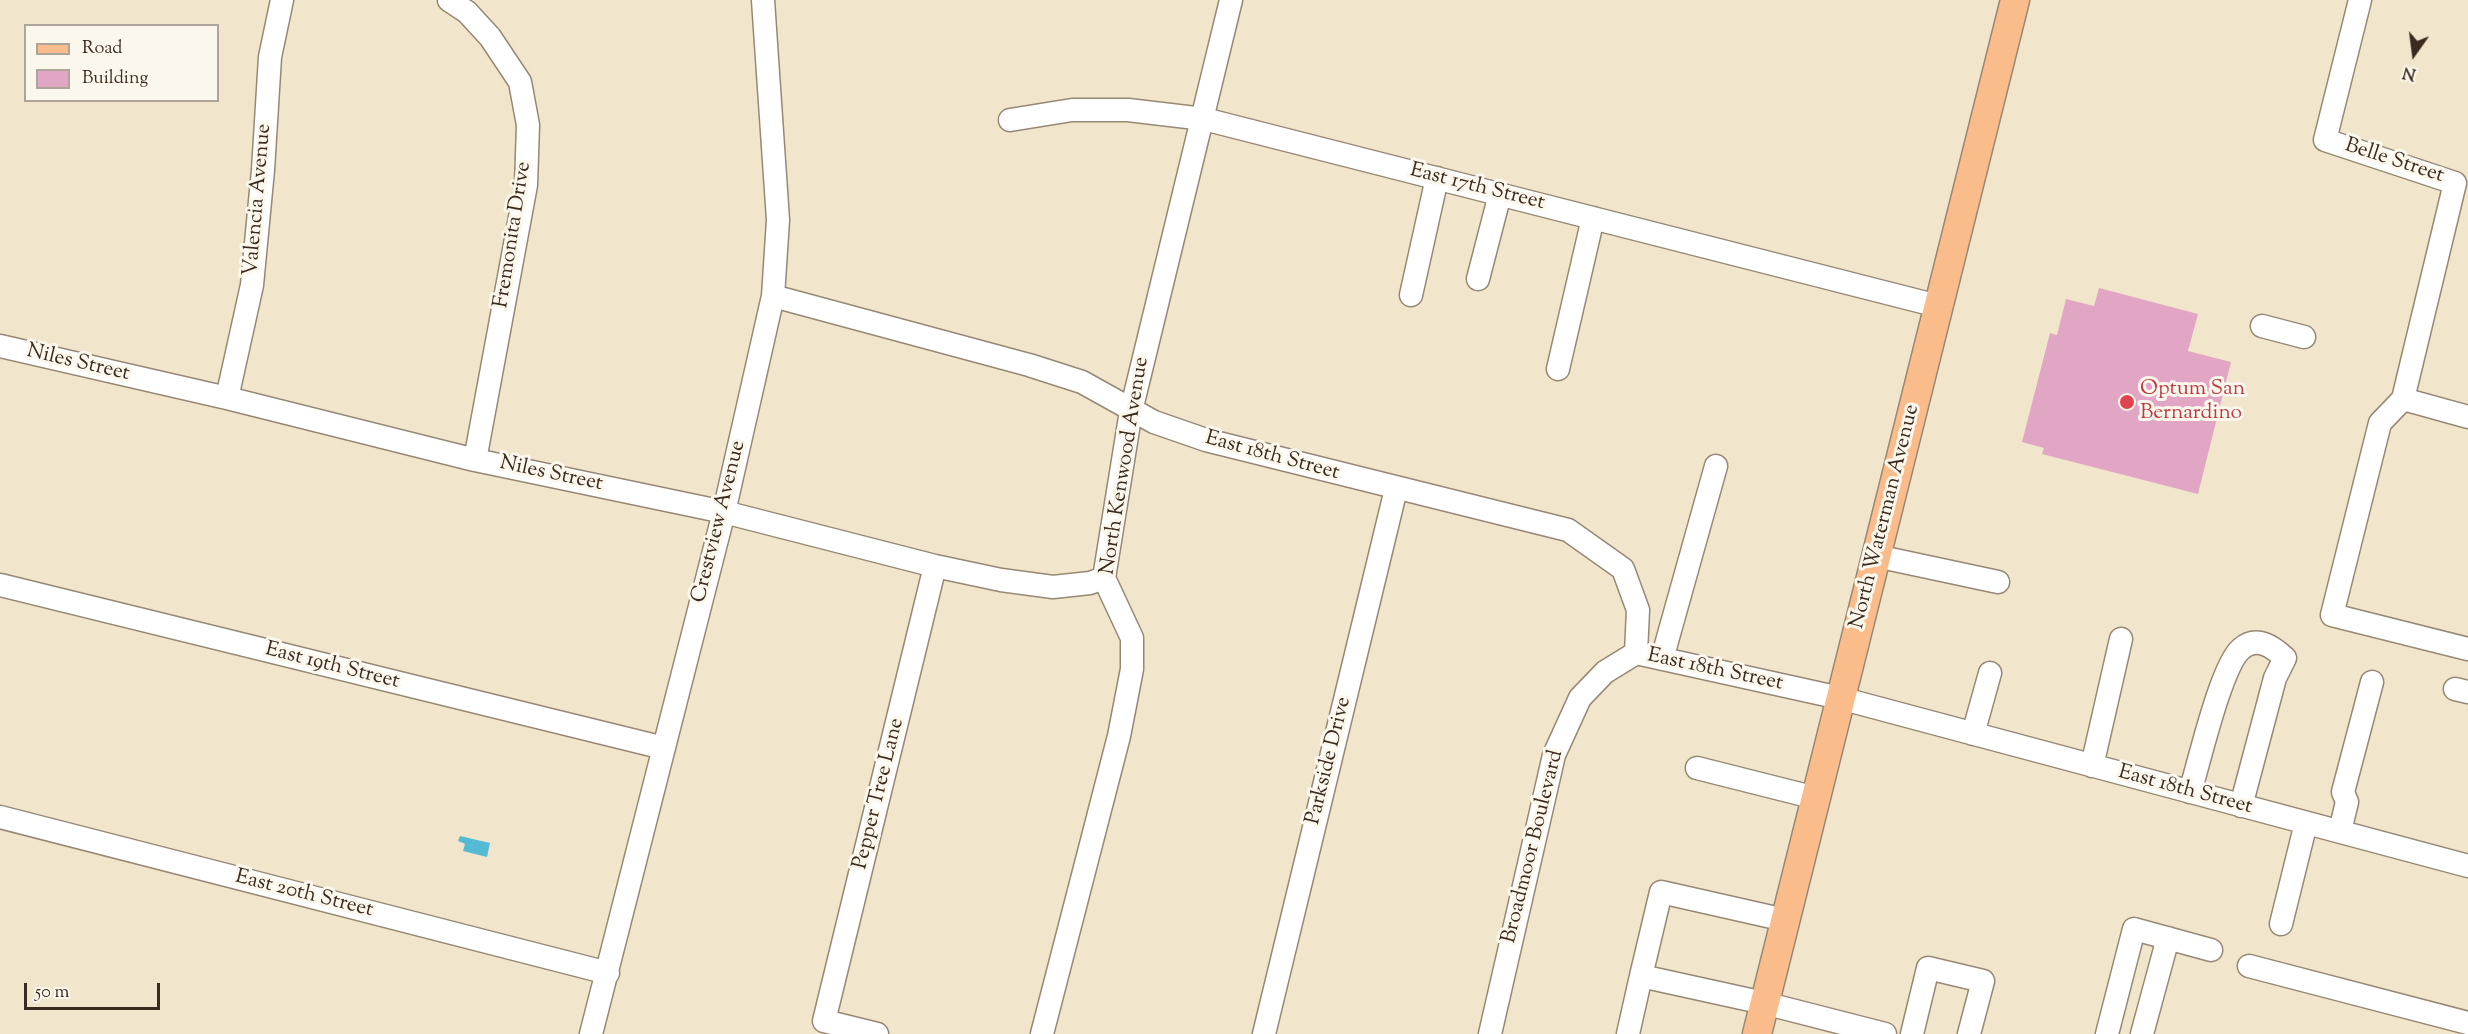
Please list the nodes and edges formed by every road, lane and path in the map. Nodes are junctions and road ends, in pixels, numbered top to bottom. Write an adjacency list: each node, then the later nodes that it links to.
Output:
1 (282, 0): 21 (street, Valencia Avenue)
2 (449, 0): 25 (street, Fremonita Drive)
3 (763, 0): 15 (street, Crestview Avenue)
4 (1231, 0): 7 (street, North Kenwood Avenue)
5 (2015, 0): 16 (main road, North Waterman Avenue)
6 (2360, 0): 10 (street, Belle Street)
7 (1204, 119): 8 (street, East 17th Street); 9 (street, East 17th Street); 23 (street, North Kenwood Avenue)
8 (1010, 120)
9 (1437, 178): 11 (street, East 17th Street); 14 (street)
10 (2462, 183): 22 (street, Belle Street)
11 (1500, 194): 12 (street, East 17th Street); 13 (street)
12 (1587, 216): 16 (street, East 17th Street); 20 (street)
13 (1478, 279)
14 (1411, 295)
15 (773, 296): 23 (street, East 18th Street); 28 (street, Crestview Avenue)
16 (1938, 306): 29 (main road, North Waterman Avenue)
17 (2262, 326): 18 (street)
18 (2304, 337)
19 (0, 346): 21 (street, Niles Street)
20 (1552, 367)
21 (227, 398): 25 (street, Niles Street)
22 (2403, 399): 24 (street); 35 (street)
23 (1131, 411): 27 (street, East 18th Street); 31 (street, North Kenwood Avenue)
24 (2468, 417)
25 (475, 460): 28 (street, Niles Street)
26 (1716, 466): 37 (street)
27 (1396, 489): 36 (street, East 18th Street); 64 (street, Parkside Drive)
28 (724, 512): 30 (street, Niles Street); 42 (street, Crestview Avenue)
29 (1876, 556): 32 (street); 40 (main road, North Waterman Avenue)
30 (935, 566): 31 (street, Niles Street); 62 (street, Pepper Tree Lane)
31 (1104, 578): 63 (street, North Kenwood Avenue)
32 (1998, 582)
33 (0, 585): 42 (street, East 19th Street)
34 (2121, 639): 43 (street)
35 (2468, 649)
36 (1636, 653): 37 (street, East 18th Street); 65 (street, Broadmoor Boulevard)
37 (1662, 659): 40 (street, East 18th Street)
38 (1990, 673): 41 (street)
39 (2372, 682): 50 (street)
40 (1840, 698): 41 (street, East 18th Street); 46 (main road, North Waterman Avenue)
41 (1973, 734): 43 (street, East 18th Street)
42 (664, 748): 57 (street, Crestview Avenue)
43 (2092, 766): 45 (street, East 18th Street)
44 (1697, 768): 46 (street)
45 (2190, 792): 47 (street, East 18th Street); 47 (street)
46 (1816, 798): 52 (main road, North Waterman Avenue)
47 (2241, 806): 49 (street, East 18th Street)
48 (0, 817): 57 (street, East 20th Street)
49 (2306, 823): 50 (street, East 18th Street); 53 (street)
50 (2340, 831): 51 (street, East 18th Street)
51 (2468, 866)
52 (1785, 920): 58 (street); 59 (main road, North Waterman Avenue)
53 (2281, 924)
54 (2168, 938): 55 (street); 71 (street); 72 (street)
55 (2211, 950)
56 (2249, 966): 60 (street)
57 (608, 973): 61 (street, Crestview Avenue)
58 (1641, 976): 59 (street); 66 (street)
59 (1764, 1003): 67 (main road, North Waterman Avenue); 68 (street)
60 (2468, 1023)
61 (591, 1034)
62 (877, 1034)
63 (1042, 1034)
64 (1264, 1034)
65 (1490, 1034)
66 (1628, 1034)
67 (1757, 1034)
68 (1885, 1034)
69 (1912, 1034): 70 (street)
70 (1970, 1034)
71 (2107, 1034)
72 (2142, 1034)

